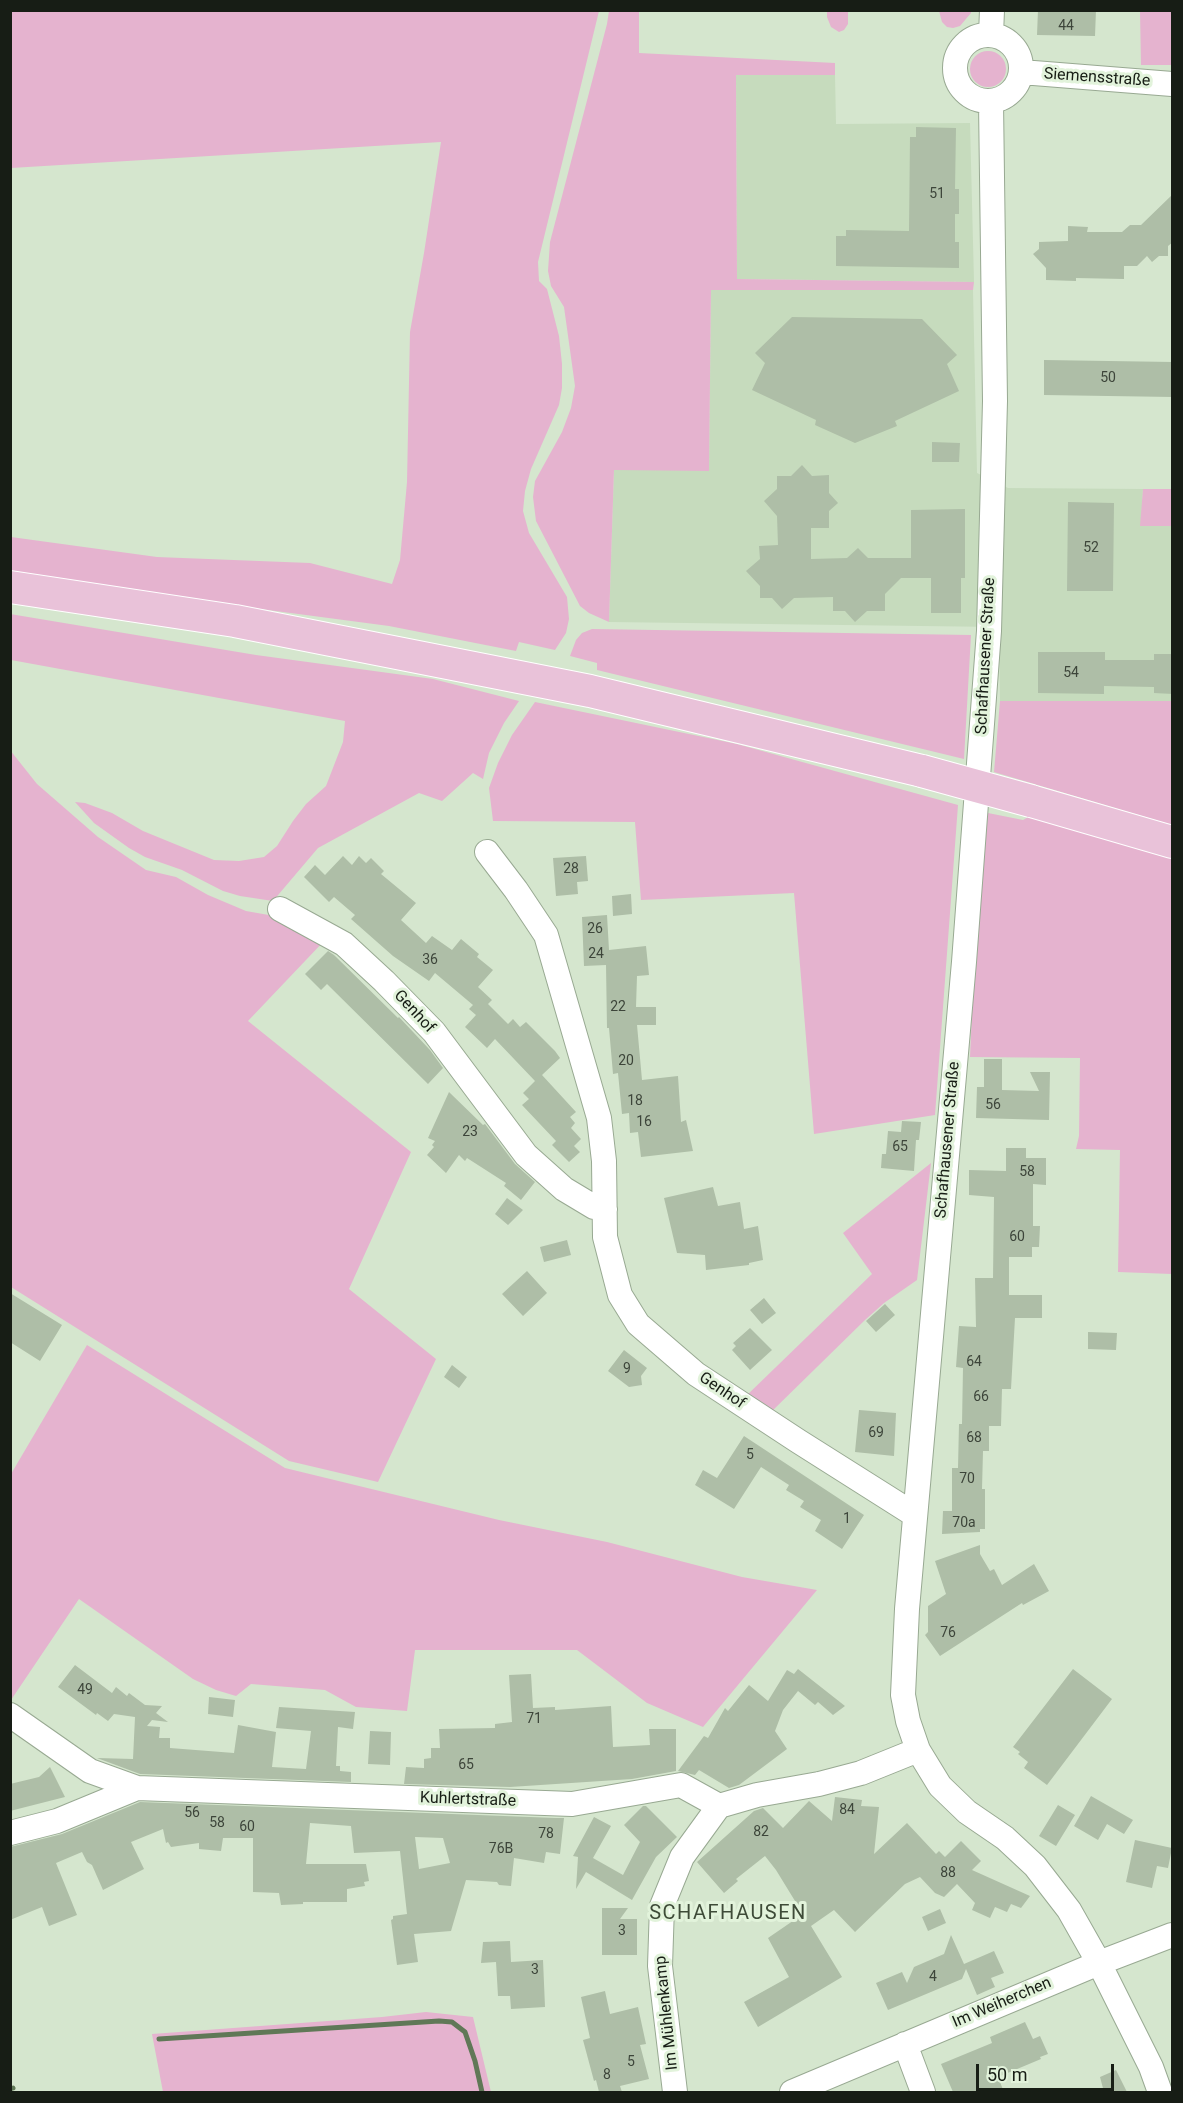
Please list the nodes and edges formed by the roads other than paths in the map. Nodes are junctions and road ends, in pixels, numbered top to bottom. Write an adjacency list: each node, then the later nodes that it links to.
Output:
1 (992, 10): 2 (street)
2 (991, 35): 3 (street); 5 (street)
3 (1021, 72): 4 (street, Siemensstraße); 5 (street)
4 (1173, 84)
5 (991, 102): 11 (street, Schafhausener Straße)
6 (10, 586): 7 (main road, bridge)
7 (1173, 842)
8 (487, 852): 10 (street, Genhof)
9 (280, 909): 10 (street, Genhof)
10 (605, 1209): 11 (street, Genhof)
11 (915, 1515): 13 (street, Schafhausener Straße)
12 (10, 1715): 14 (street)
13 (918, 1750): 15 (street); 18 (street, Schafhausener Straße)
14 (137, 1788): 15 (street, Kuhlertstraße); 16 (street, Kuhlertstraße)
15 (719, 1806): 20 (street, Im Mühlenkamp)
16 (10, 1833)
17 (1173, 1935): 18 (street)
18 (1099, 1963): 19 (street, Im Weiherchen); 23 (street, Schafhausener Straße)
19 (905, 2044): 21 (street, Im Weiherchen); 22 (street)
20 (675, 2092)
21 (792, 2092)
22 (923, 2092)
23 (1160, 2092)

